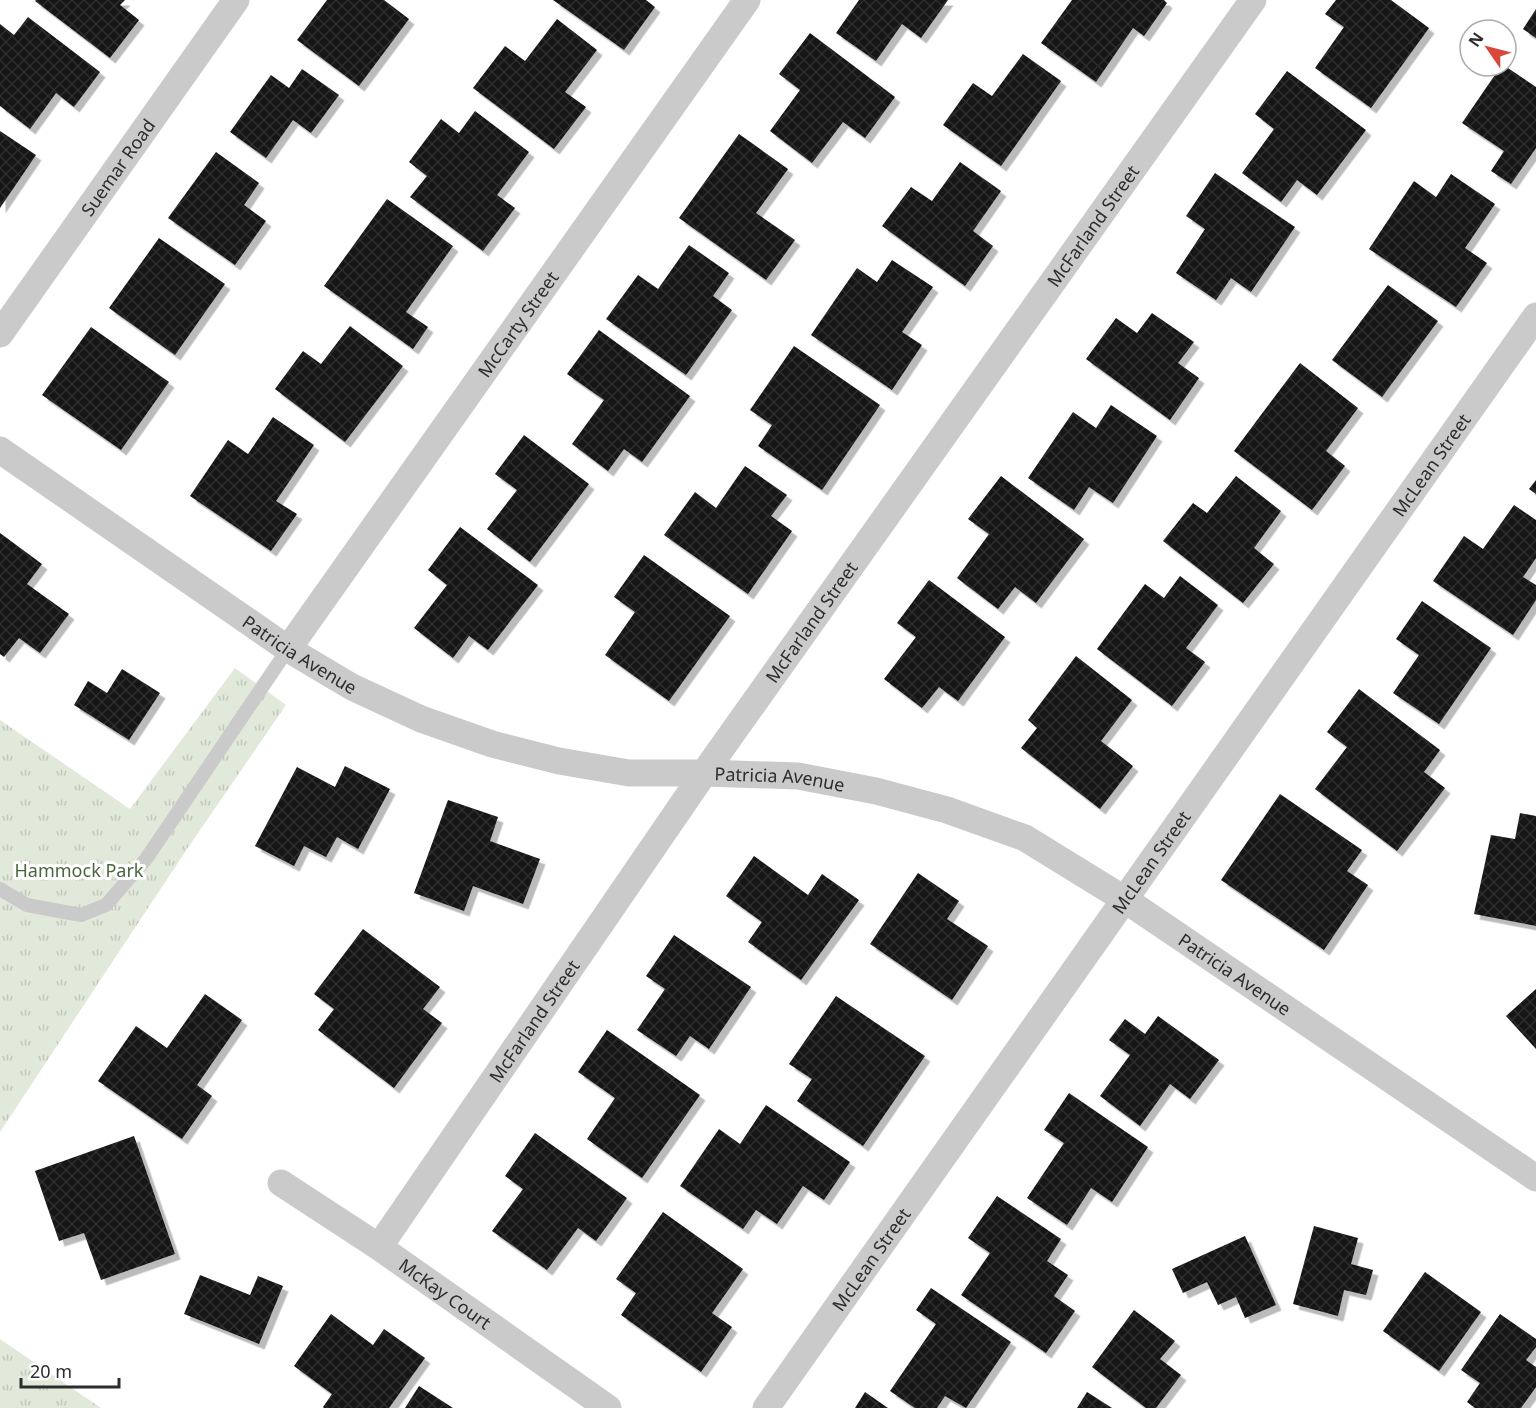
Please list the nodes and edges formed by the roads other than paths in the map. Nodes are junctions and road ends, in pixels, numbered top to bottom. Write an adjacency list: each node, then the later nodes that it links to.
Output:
1 (236, 0): 5 (street, Suemar Road)
2 (747, 0): 7 (street, McCarty Street)
3 (1252, 0): 8 (street, McFarland Street)
4 (1536, 316): 10 (street, McLean Street)
5 (0, 334)
6 (0, 450): 7 (street, Patricia Avenue)
7 (288, 649): 8 (street, Patricia Avenue); 9 (lane)
8 (704, 773): 10 (street, Patricia Avenue); 13 (street, McFarland Street)
9 (0, 890)
10 (1124, 898): 11 (street, Patricia Avenue); 15 (street, McLean Street)
11 (1536, 1178)
12 (281, 1183): 13 (street, McKay Court)
13 (379, 1247): 14 (street, McKay Court)
14 (608, 1408)
15 (766, 1408)

